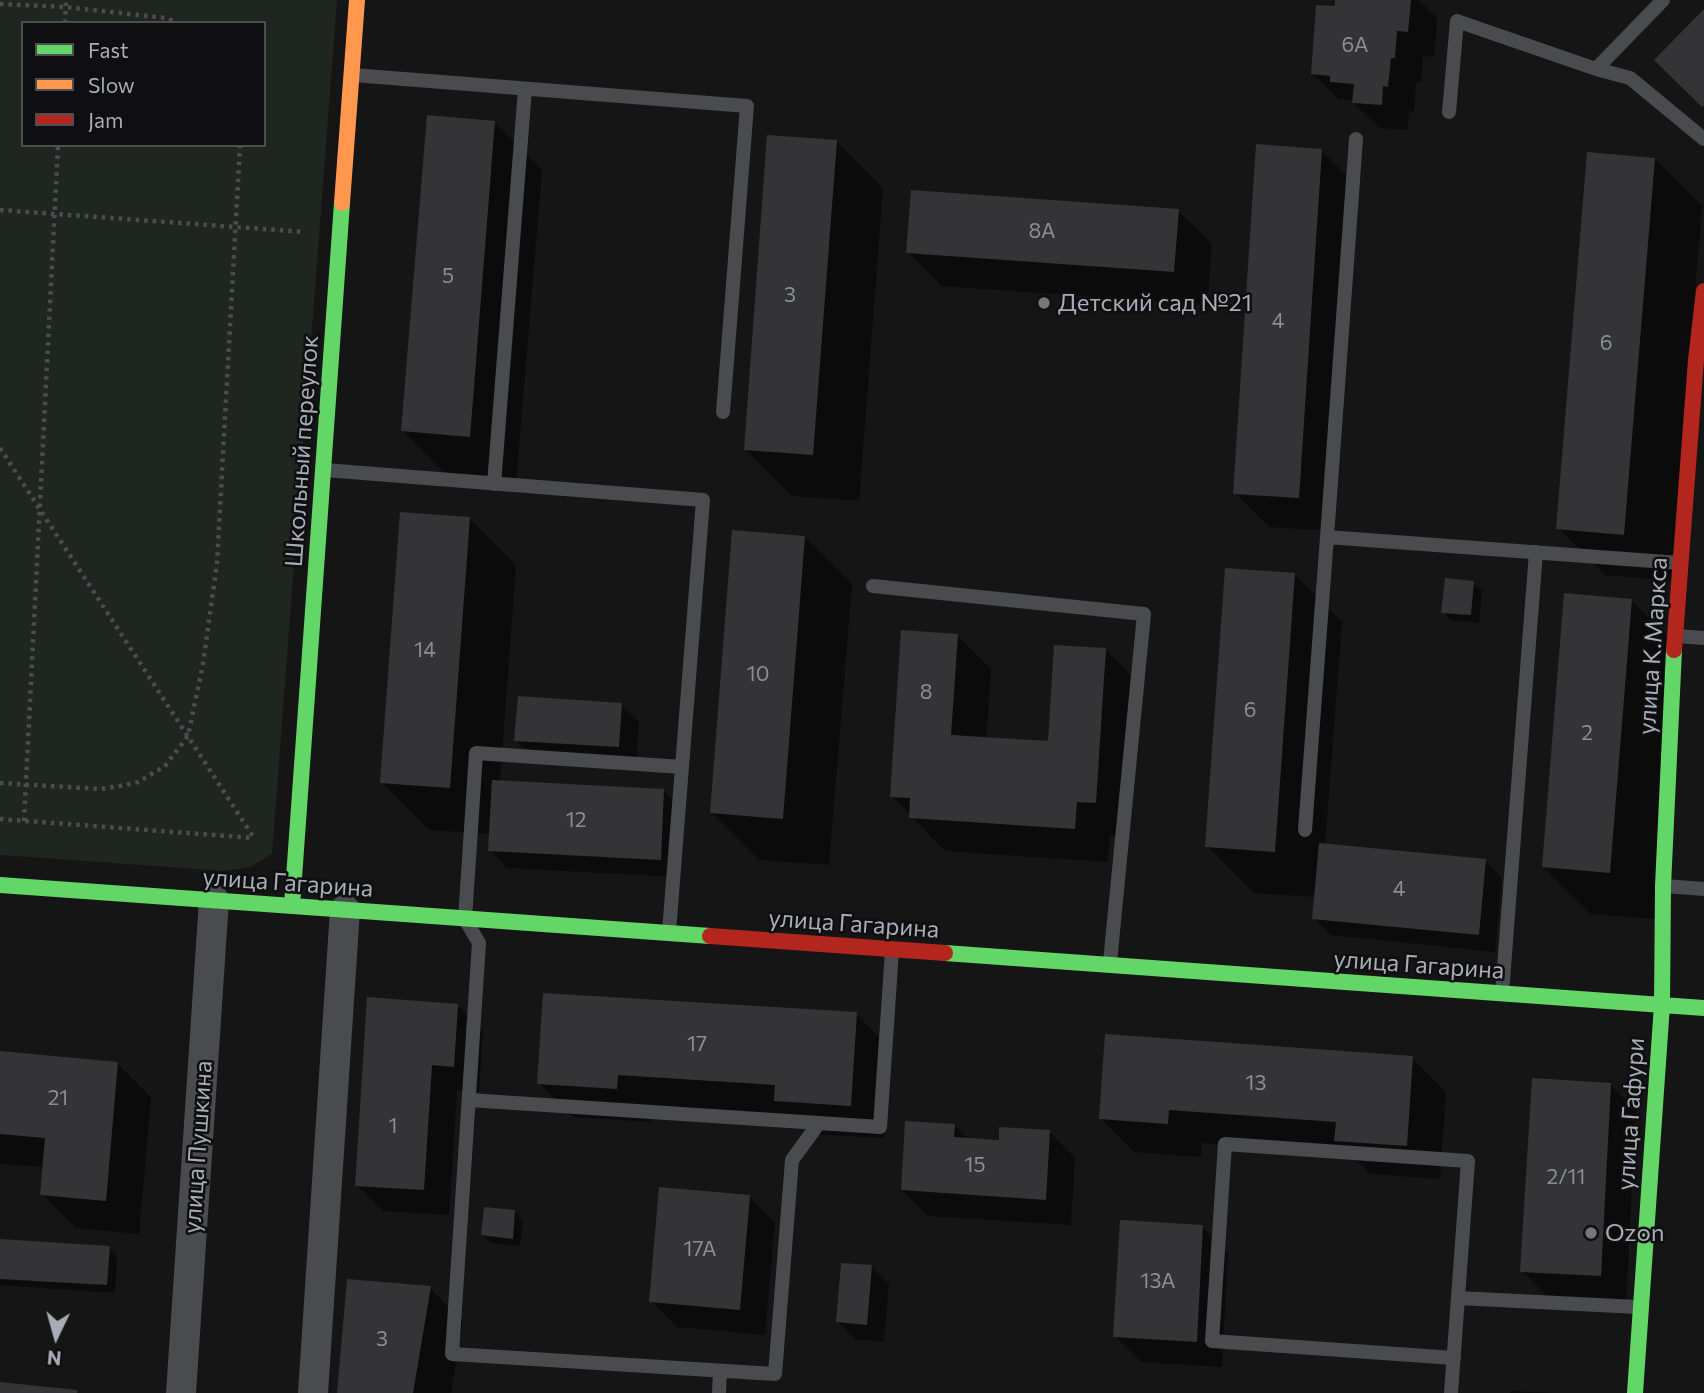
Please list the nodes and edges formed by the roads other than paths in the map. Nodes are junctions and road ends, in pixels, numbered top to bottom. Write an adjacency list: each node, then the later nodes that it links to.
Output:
1 (358, 0): 4 (street, Школьный переулок)
2 (1663, 0): 3 (lane)
3 (1596, 69): 6 (lane); 8 (lane)
4 (352, 75): 5 (lane); 11 (street, Школьный переулок)
5 (525, 89): 10 (lane); 12 (lane)
6 (1448, 112)
7 (1356, 139): 13 (lane)
8 (1704, 139)
9 (1704, 291): 15 (street, улица К.Маркса)
10 (723, 412)
11 (323, 470): 12 (lane); 25 (street, Школьный переулок)
12 (494, 484): 19 (lane)
13 (1327, 537): 14 (lane); 20 (lane)
14 (1536, 552): 15 (lane); 31 (lane)
15 (1681, 563): 17 (street, улица К.Маркса)
16 (873, 586): 30 (lane)
17 (1675, 635): 18 (lane); 22 (street, улица К.Маркса)
18 (1704, 638)
19 (682, 767): 27 (lane); 28 (lane)
20 (1305, 830)
21 (0, 885): 24 (street, улица Гагарина)
22 (1662, 886): 23 (lane); 32 (street, улица К.Маркса)
23 (1704, 889)
24 (214, 900): 25 (street, улица Гагарина); 40 (street, улица Пушкина)
25 (292, 906): 26 (street, улица Гагарина)
26 (345, 910): 27 (street, улица Гагарина); 41 (street)
27 (466, 919): 28 (street, улица Гагарина); 34 (lane)
28 (669, 933): 29 (street, улица Гагарина)
29 (892, 949): 30 (street, улица Гагарина); 35 (lane)
30 (1109, 966): 31 (street, улица Гагарина)
31 (1502, 994): 32 (street, улица Гагарина)
32 (1661, 1005): 33 (street, улица Гагарина); 37 (street, улица Гафури)
33 (1704, 1009)
34 (469, 1100): 35 (lane); 39 (lane)
35 (819, 1123): 39 (lane)
36 (1458, 1298): 37 (lane); 38 (lane); 38 (lane)
37 (1641, 1307): 44 (street, улица Гафури)
38 (1454, 1358): 43 (lane)
39 (720, 1371): 42 (lane)
40 (181, 1393)
41 (313, 1393)
42 (719, 1393)
43 (1451, 1393)
44 (1635, 1393)

